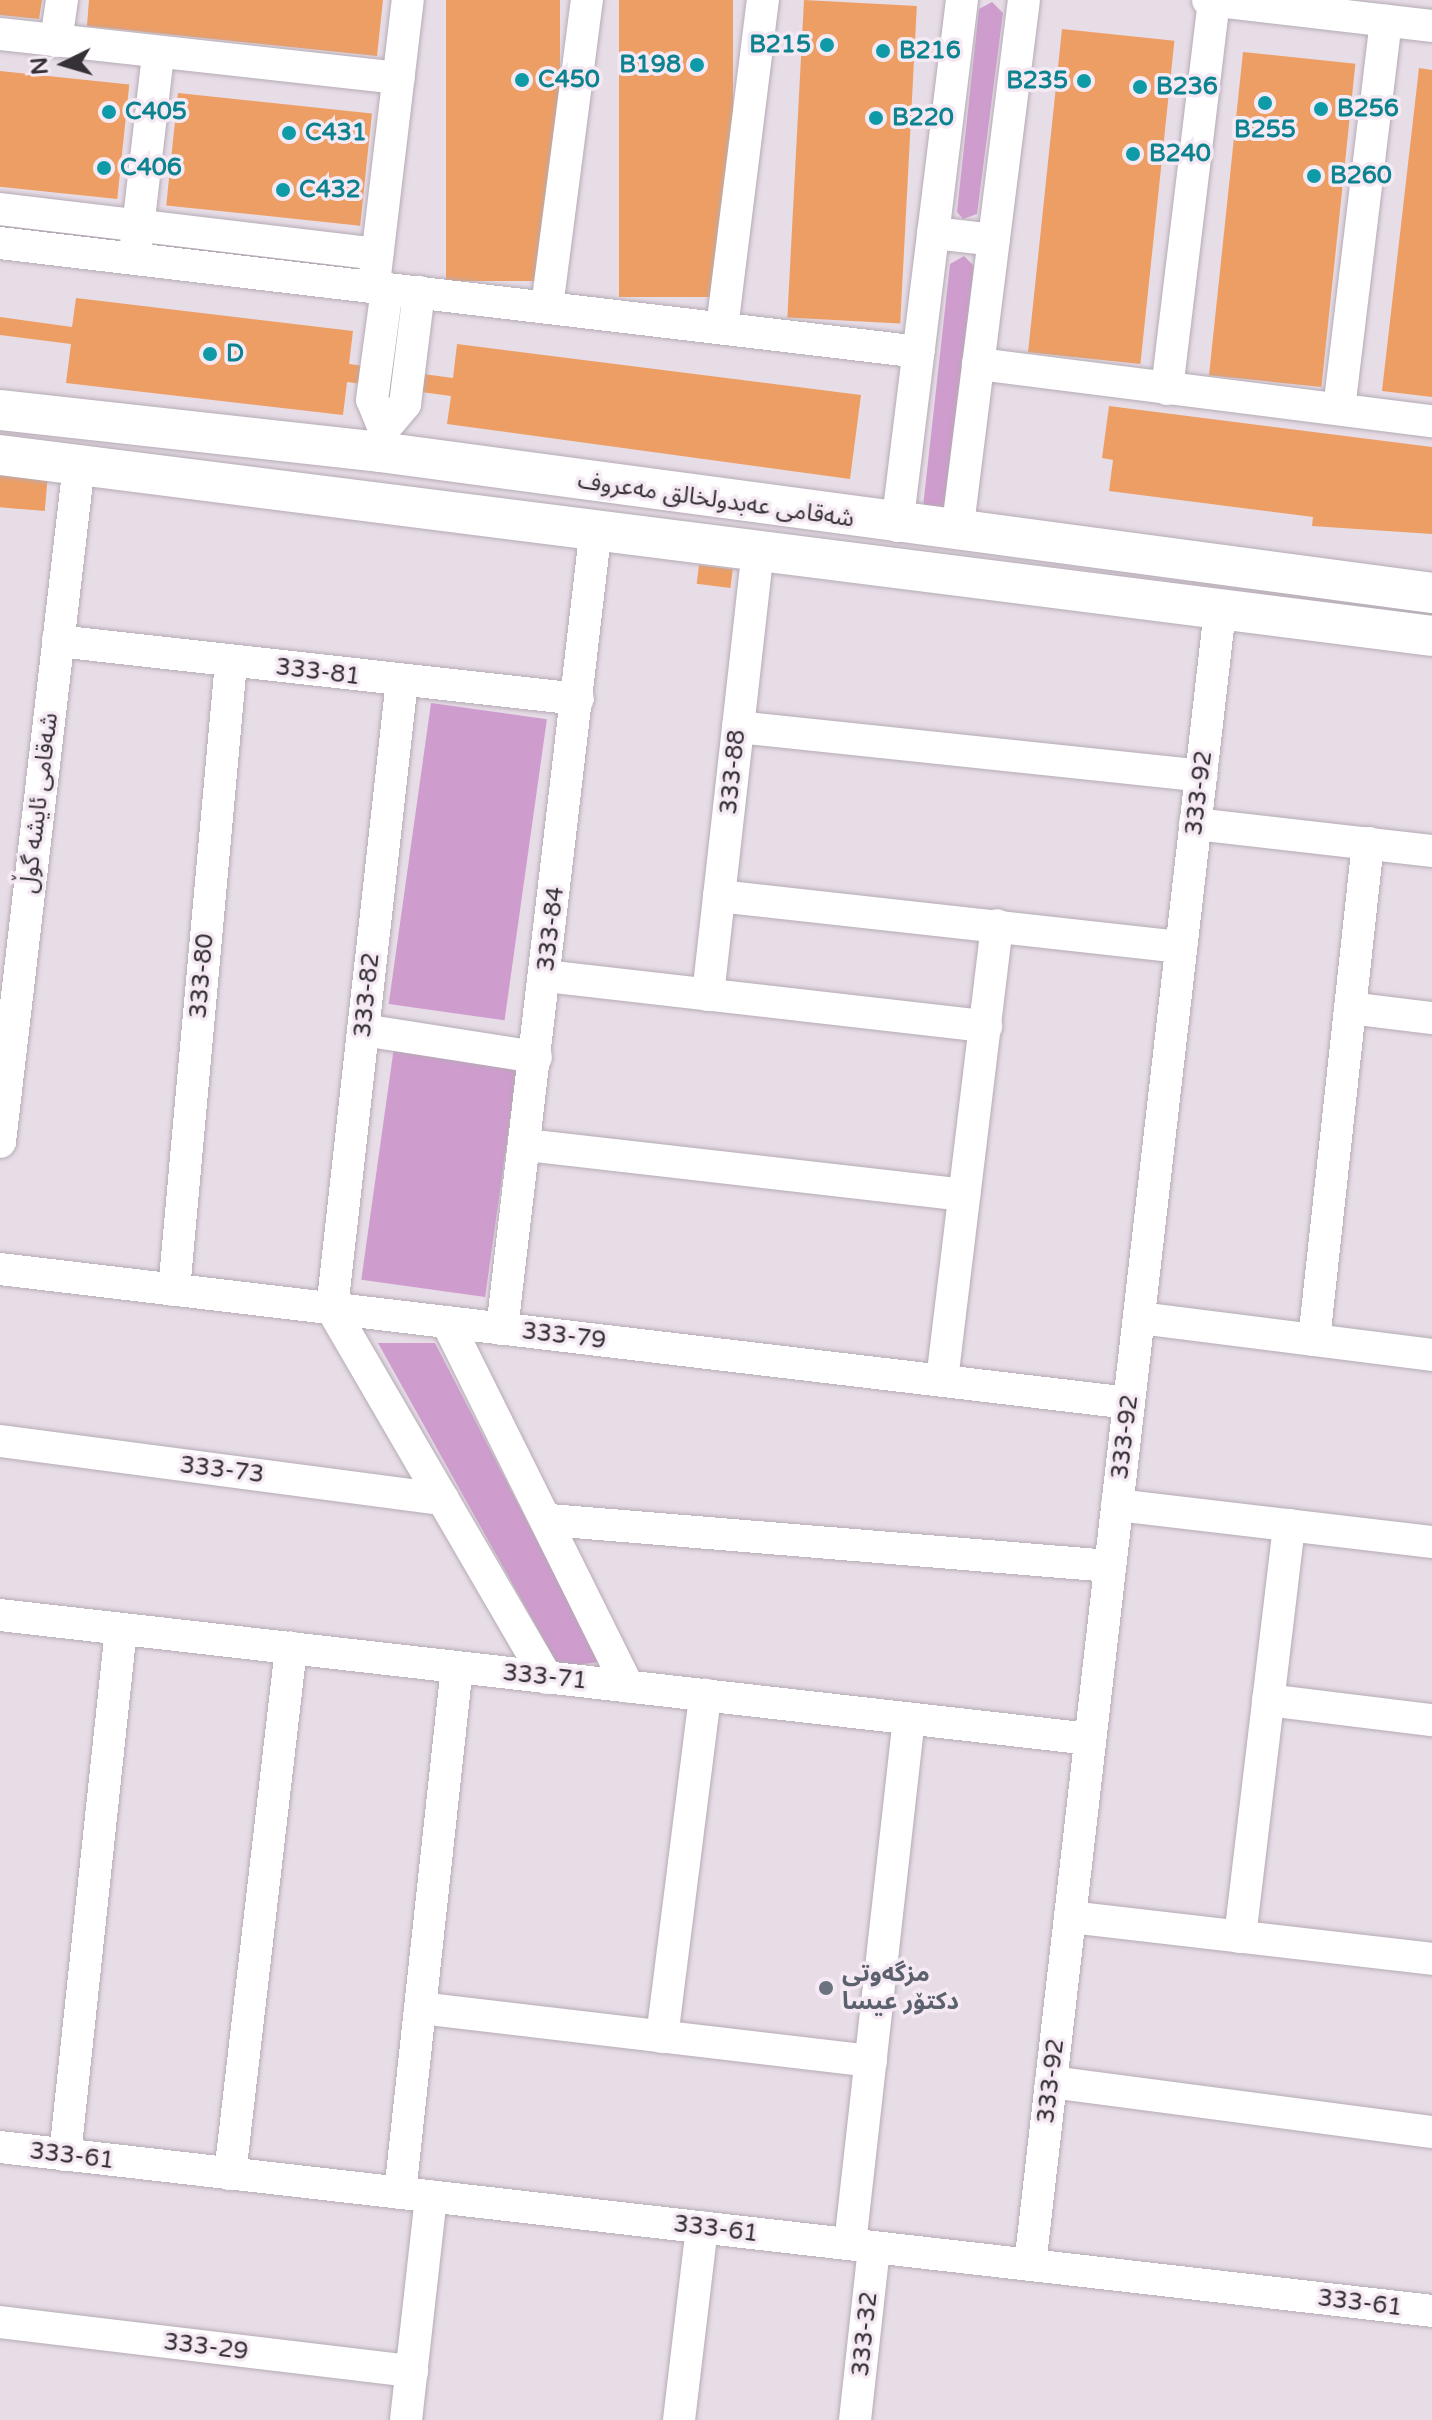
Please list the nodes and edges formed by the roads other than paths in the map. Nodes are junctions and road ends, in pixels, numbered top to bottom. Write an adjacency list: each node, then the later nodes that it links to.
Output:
1 (62, 0): 11 (street)
2 (408, 0): 13 (street)
3 (587, 0): 23 (street)
4 (763, 0): 24 (street)
5 (962, 0): 16 (street)
6 (1024, 0): 17 (street)
7 (1211, 0): 8 (street); 27 (street)
8 (1386, 21): 9 (street); 28 (street)
9 (1432, 26)
10 (0, 34): 11 (street)
11 (56, 41): 12 (street)
12 (158, 54): 13 (street); 15 (street)
13 (399, 78): 19 (street)
14 (0, 209): 15 (street)
15 (137, 226): 19 (street); 20 (street)
16 (933, 233): 17 (street); 25 (street)
17 (994, 240): 26 (street)
18 (0, 243): 20 (street)
19 (377, 254): 21 (street)
20 (135, 259): 21 (street)
21 (380, 288): 22 (street); 31 (street)
22 (419, 292): 23 (street); 31 (street)
23 (547, 307): 24 (street)
24 (722, 328): 25 (street)
25 (919, 352): 35 (street)
26 (978, 364): 27 (street); 37 (street)
27 (1167, 389): 28 (street)
28 (1339, 409): 30 (street)
29 (0, 410): 31 (main road, شەقامی عەبدولخالق مەعروف)
30 (1432, 421)
31 (382, 441): 34 (main road); 35 (main road, شەقامی عەبدولخالق مەعروف)
32 (0, 455): 33 (main road, شەقامی عەبدولخالق مەعروف)
33 (79, 464): 34 (main road, شەقامی عەبدولخالق مەعروف); 42 (street, شەقامی ئایشە گوڵ)
34 (372, 499): 36 (main road, شەقامی عەبدولخالق مەعروف)
35 (897, 526): 37 (main road, شەقامی عەبدولخالق مەعروف)
36 (596, 528): 38 (main road, شەقامی عەبدولخالق مەعروف); 45 (street, 333-84)
37 (957, 533): 39 (main road, شەقامی عەبدولخالق مەعروف)
38 (758, 549): 40 (main road, شەقامی عەبدولخالق مەعروف); 46 (street, 333-88)
39 (1432, 593)
40 (1220, 609): 41 (main road, شەقامی عەبدولخالق مەعروف); 47 (street, 333-92)
41 (1432, 636)
42 (58, 641): 43 (street, 333-81); 61 (street, شەقامی ئایشە گوڵ)
43 (231, 662): 44 (street, 333-81); 65 (street, 333-80)
44 (402, 681): 45 (street, 333-81); 59 (street, 333-82)
45 (578, 699): 54 (street, 333-84)
46 (738, 727): 47 (street); 51 (street, 333-88)
47 (1201, 776): 48 (street, 333-92)
48 (1195, 824): 49 (street); 53 (street, 333-92)
49 (1368, 843): 50 (street); 56 (street)
50 (1432, 851)
51 (719, 896): 52 (street); 55 (street, 333-88)
52 (997, 925): 53 (street); 58 (street)
53 (1181, 947): 67 (street, 333-92)
54 (545, 976): 55 (street); 60 (street, 333-84)
55 (708, 995): 58 (street)
56 (1350, 1008): 57 (street); 70 (street)
57 (1432, 1018)
58 (986, 1026): 63 (street)
59 (363, 1030): 60 (street); 66 (street, 333-82)
60 (536, 1057): 62 (street, 333-84)
61 (0, 1142)
62 (526, 1145): 63 (street); 69 (street, 333-84)
63 (964, 1195): 72 (street)
64 (0, 1269): 65 (street, 333-79)
65 (174, 1290): 66 (street, 333-79)
66 (332, 1309): 68 (street, 333-79); 75 (street)
67 (1139, 1318): 70 (street); 73 (street, 333-92)
68 (447, 1322): 69 (street, 333-79); 77 (street)
69 (502, 1329): 72 (street, 333-79)
70 (1314, 1340): 71 (street)
71 (1432, 1355)
72 (942, 1380): 73 (street, 333-79)
73 (1129, 1403): 76 (street, 333-92)
74 (0, 1441): 75 (street, 333-73)
75 (443, 1499): 85 (street)
76 (1117, 1505): 78 (street); 80 (street, 333-92)
77 (550, 1520): 80 (street); 86 (street)
78 (1289, 1525): 79 (street); 88 (street)
79 (1432, 1542)
80 (1110, 1566): 91 (street, 333-92)
81 (0, 1615): 82 (street, 333-71)
82 (121, 1629): 83 (street, 333-71); 101 (street)
83 (291, 1648): 84 (street, 333-71); 102 (street)
84 (457, 1667): 85 (street, 333-71); 95 (street)
85 (547, 1678): 86 (street, 333-71)
86 (628, 1687): 87 (street, 333-71)
87 (705, 1695): 89 (street, 333-71); 96 (street)
88 (1268, 1700): 90 (street); 93 (street)
89 (909, 1718): 91 (street, 333-71); 97 (street, 333-32)
90 (1432, 1720)
91 (1090, 1739): 92 (street, 333-92)
92 (1070, 1917): 93 (street); 98 (street, 333-92)
93 (1240, 1937): 94 (street)
94 (1432, 1959)
95 (420, 2008): 96 (street); 103 (street)
96 (662, 2037): 97 (street)
97 (871, 2061): 105 (street, 333-32)
98 (1051, 2082): 99 (street); 106 (street, 333-92)
99 (1432, 2132)
100 (0, 2147): 101 (street, 333-61)
101 (65, 2155): 102 (street, 333-61)
102 (230, 2174): 103 (street, 333-61)
103 (416, 2195): 104 (street, 333-61); 110 (street)
104 (702, 2227): 105 (street, 333-61); 112 (street)
105 (862, 2246): 106 (street, 333-61); 113 (street, 333-32)
106 (1030, 2265): 108 (street, 333-61)
107 (1432, 2304): 108 (street)
108 (1432, 2311)
109 (0, 2322): 110 (street, 333-29)
110 (412, 2371): 111 (street)
111 (406, 2420)
112 (679, 2420)
113 (855, 2420)

